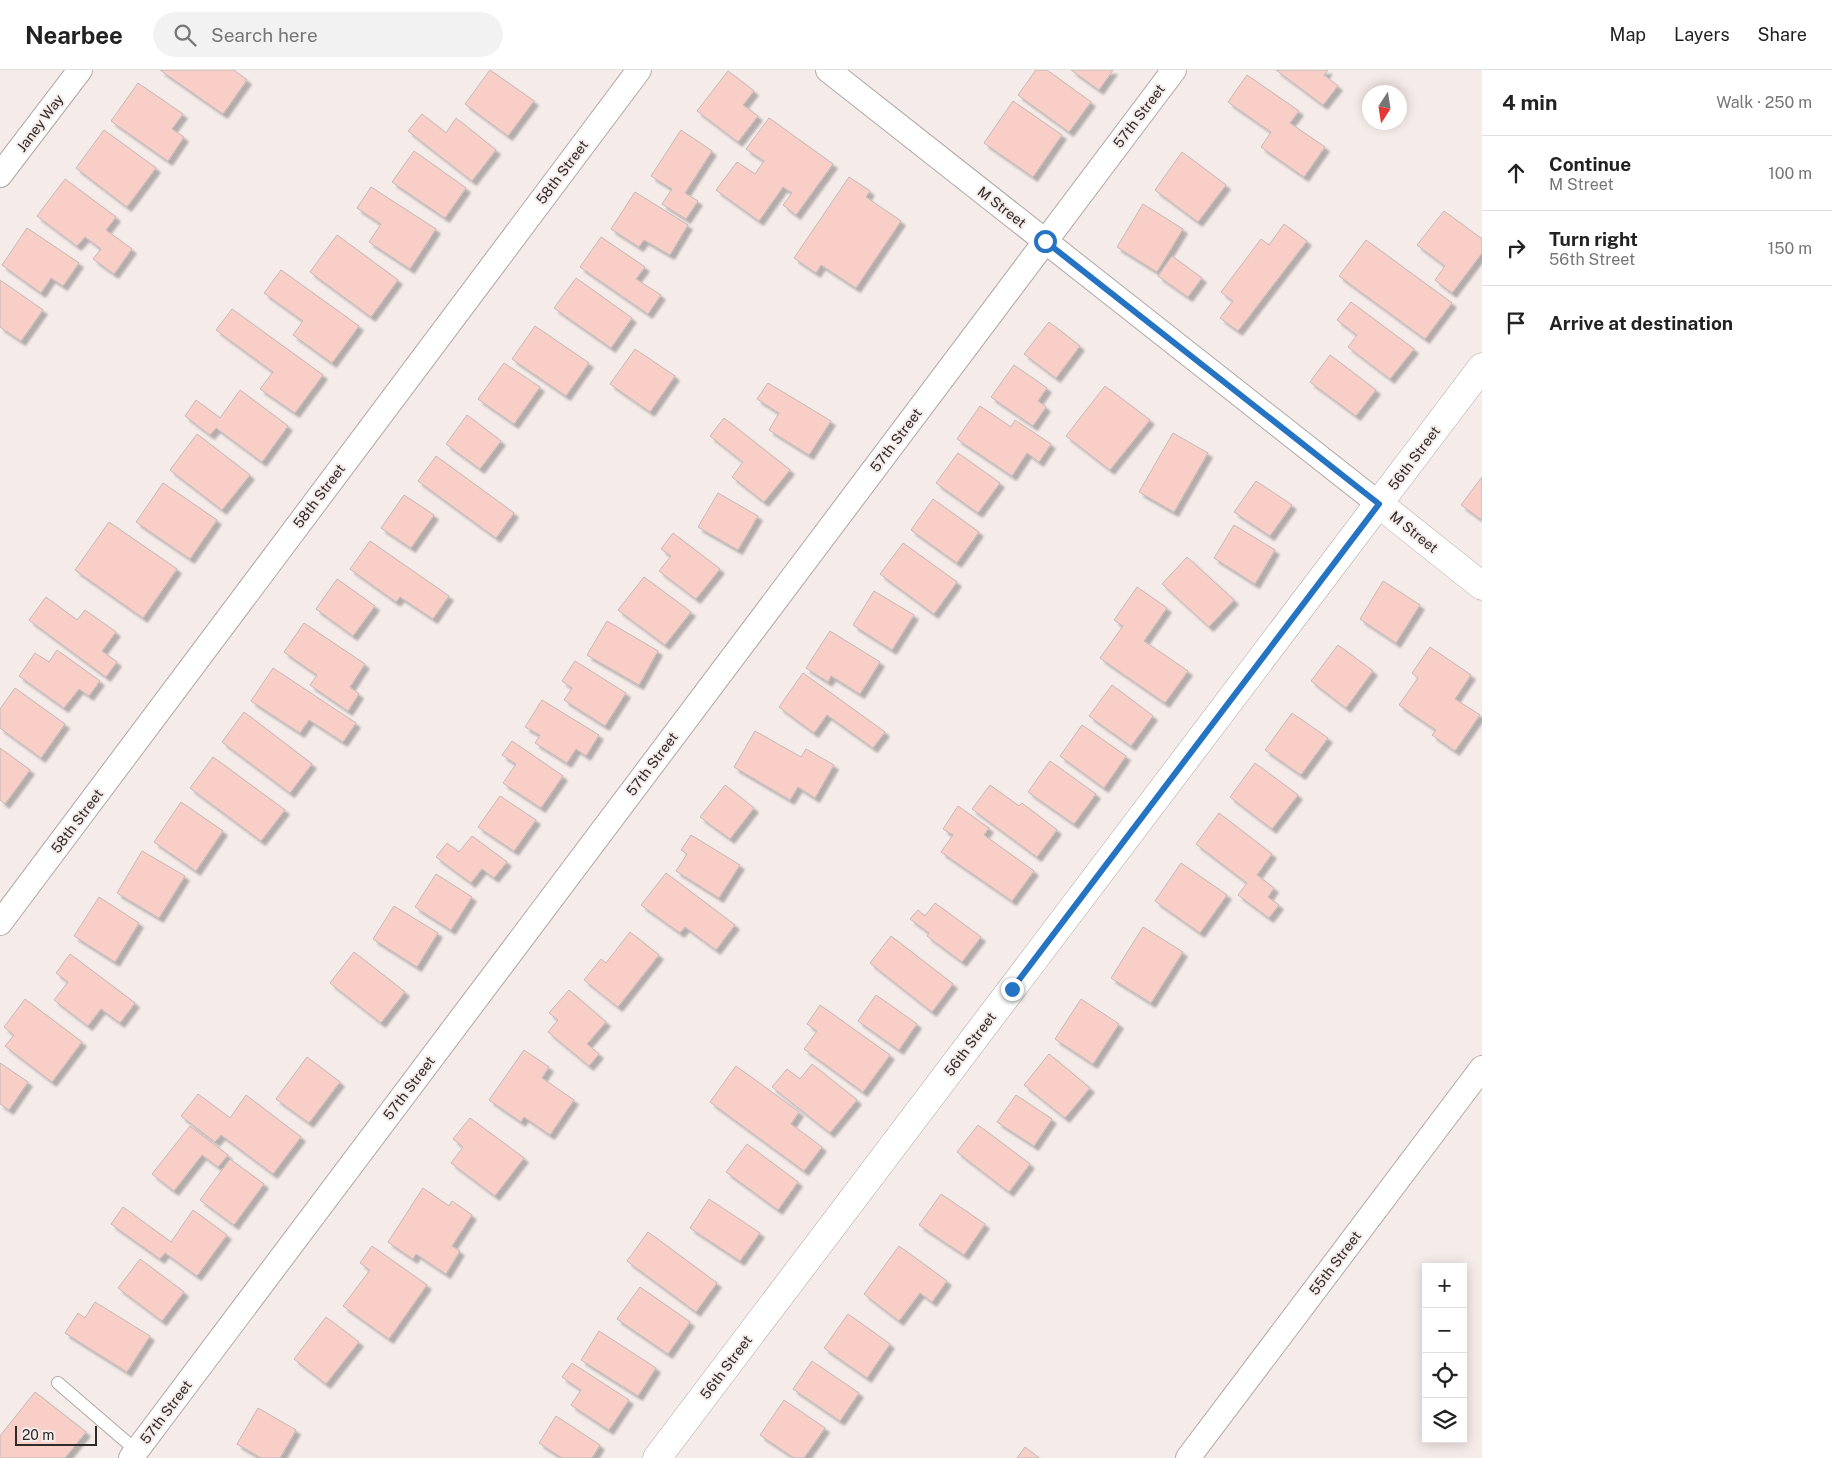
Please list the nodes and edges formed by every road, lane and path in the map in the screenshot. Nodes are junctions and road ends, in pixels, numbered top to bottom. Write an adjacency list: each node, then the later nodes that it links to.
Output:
1 (80, 70): 5 (street, Janey Way)
2 (639, 70): 10 (street, 58th Street)
3 (828, 70): 6 (street, M Street)
4 (1174, 70): 6 (street, 57th Street)
5 (0, 175)
6 (1045, 241): 8 (street, M Street); 13 (street, 57th Street)
7 (1482, 367): 8 (street, 56th Street)
8 (1379, 504): 9 (street, M Street); 14 (street, 56th Street)
9 (1482, 586)
10 (0, 923)
11 (1482, 1068): 15 (street, 55th Street)
12 (58, 1384): 13 (lane)
13 (134, 1454)
14 (657, 1458)
15 (1188, 1458)

